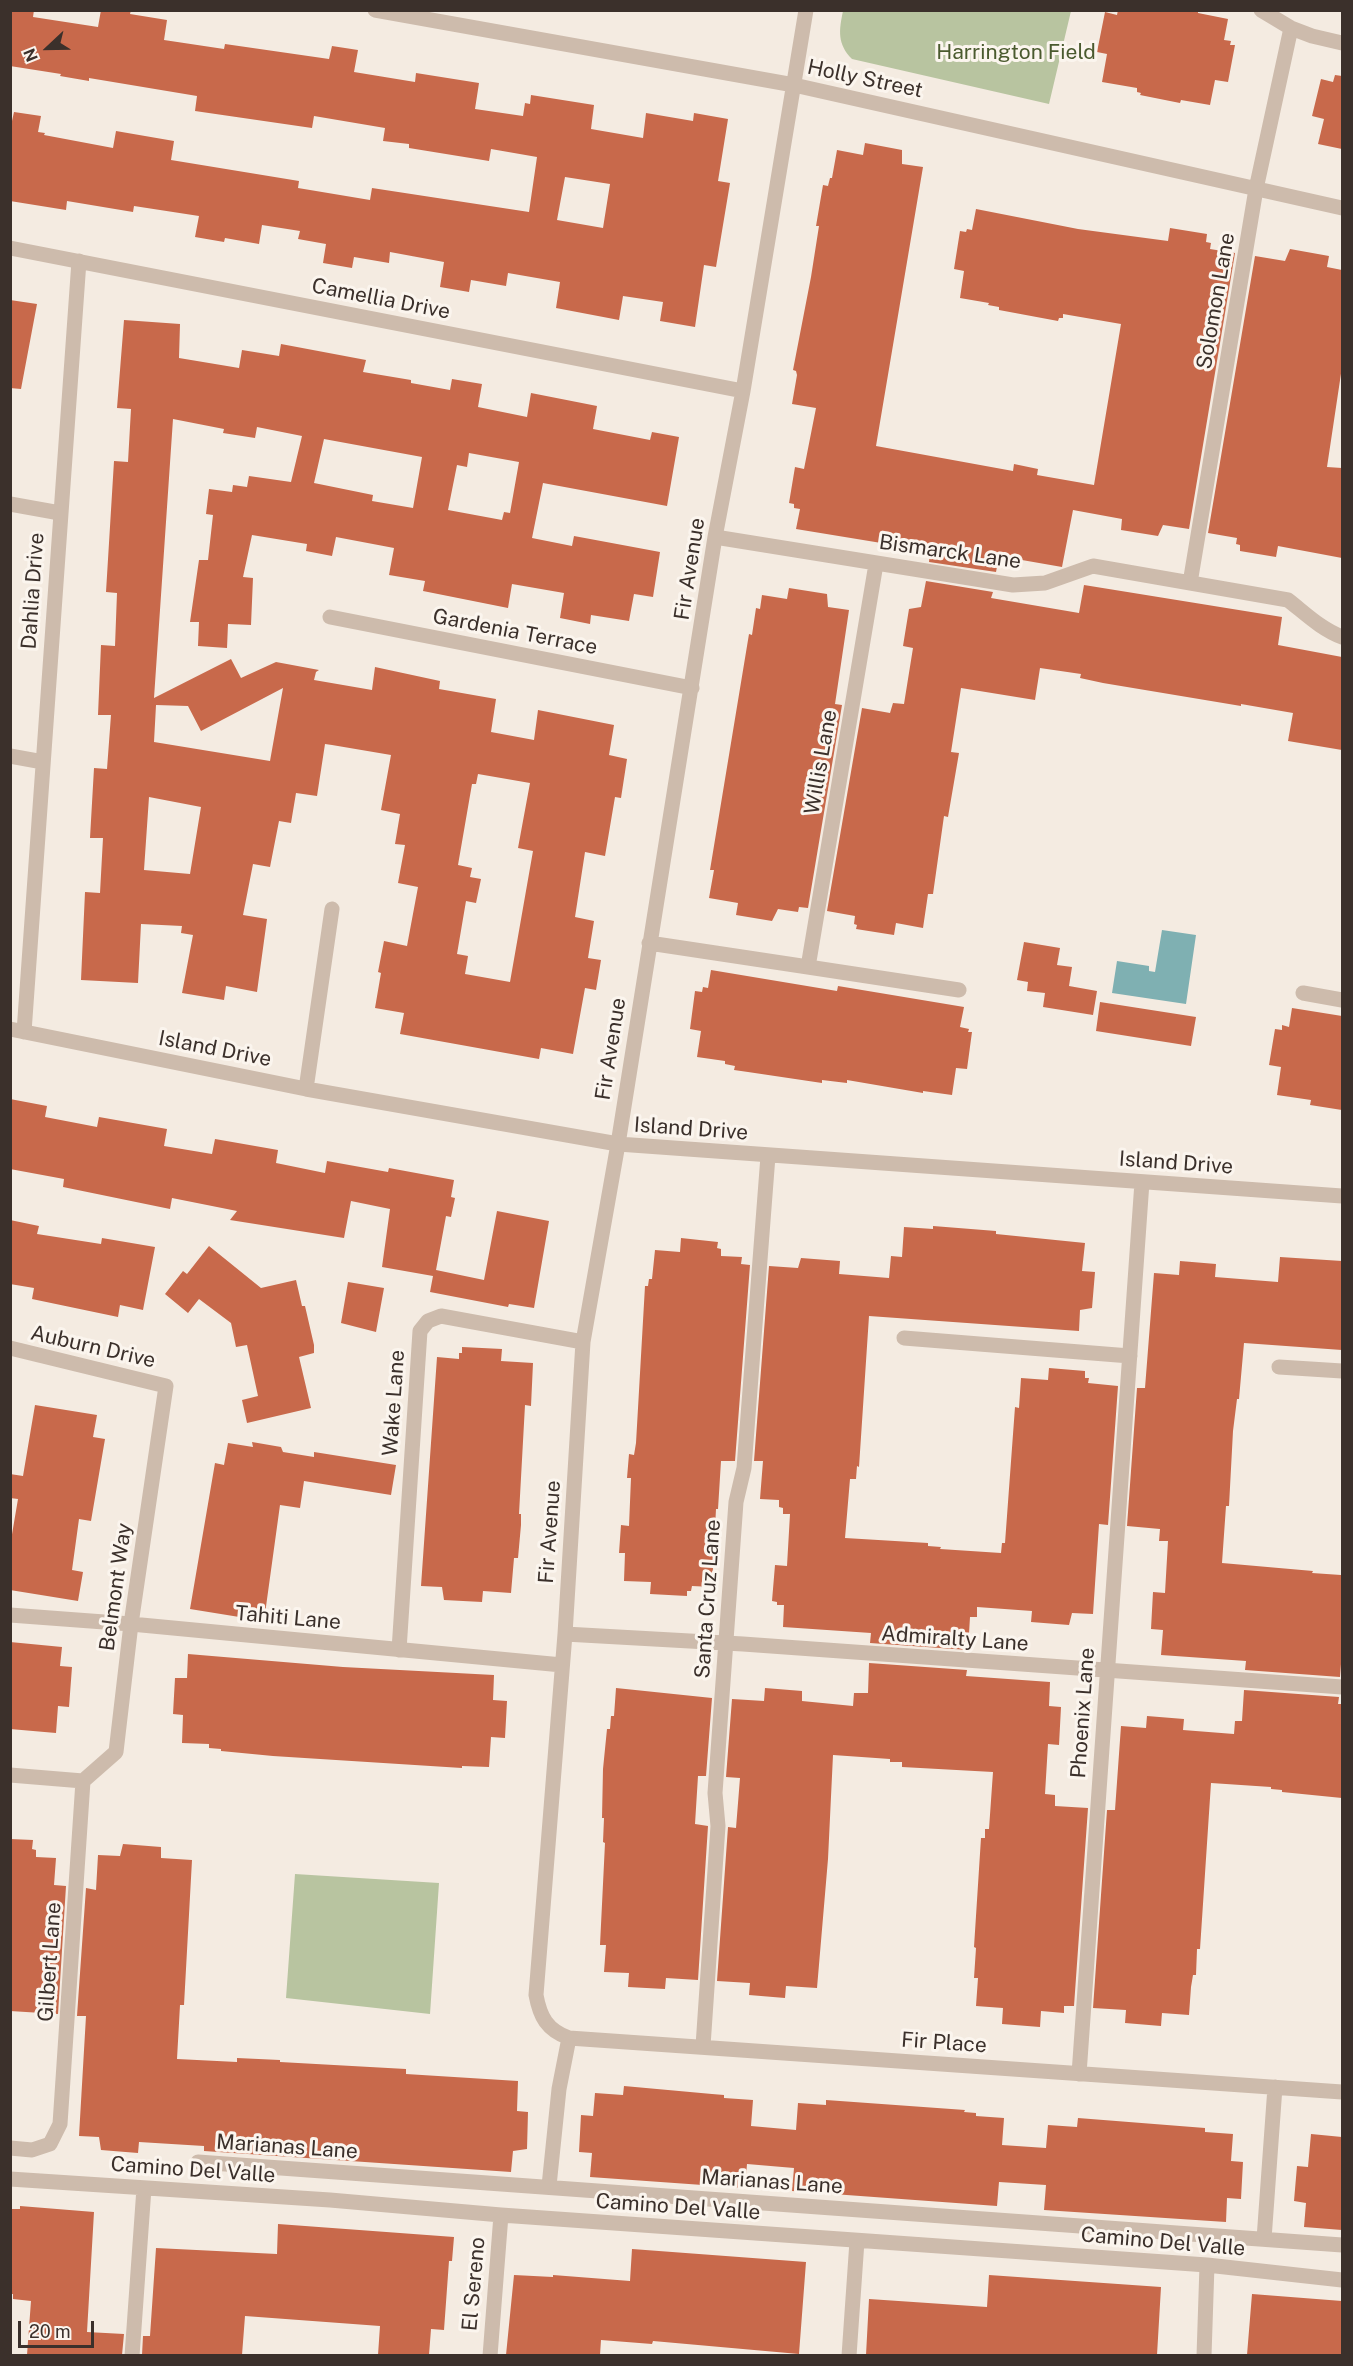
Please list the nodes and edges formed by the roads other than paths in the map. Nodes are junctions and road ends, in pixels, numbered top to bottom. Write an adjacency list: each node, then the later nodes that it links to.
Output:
1 (375, 10): 4 (street, Holly Street)
2 (806, 10): 7 (street, Fir Avenue)
3 (1261, 10): 5 (street)
4 (456, 17): 7 (street, Holly Street)
5 (1291, 28): 6 (street); 8 (street, Solomon Lane)
6 (1342, 44)
7 (794, 85): 8 (street, Holly Street); 12 (street, Fir Avenue)
8 (1256, 189): 9 (street, Holly Street); 17 (street, Solomon Lane)
9 (1342, 207)
10 (10, 248): 11 (street, Camellia Drive)
11 (80, 261): 12 (street, Camellia Drive); 14 (street, Dahlia Drive)
12 (743, 391): 15 (street, Fir Avenue)
13 (10, 504): 14 (street)
14 (60, 513): 22 (street, Dahlia Drive)
15 (715, 537): 16 (street, Bismarck Lane); 20 (street, Fir Avenue)
16 (876, 564): 17 (street, Bismarck Lane); 25 (street, Willis Lane)
17 (1190, 583): 19 (street, Bismarck Lane)
18 (330, 617): 20 (street, Gardenia Terrace)
19 (1342, 637)
20 (692, 688): 24 (street, Fir Avenue)
21 (10, 756): 22 (street)
22 (43, 762): 29 (street, Dahlia Drive)
23 (332, 909): 30 (street)
24 (649, 943): 25 (street); 31 (street, Fir Avenue)
25 (808, 967): 26 (street)
26 (959, 990)
27 (1303, 993): 28 (street)
28 (1342, 1000)
29 (17, 1030): 30 (street, Island Drive)
30 (306, 1089): 31 (street, Island Drive)
31 (618, 1144): 32 (street, Island Drive); 36 (street, Fir Avenue)
32 (768, 1155): 33 (street, Island Drive); 45 (street, Santa Cruz Lane)
33 (1142, 1182): 34 (street, Island Drive); 38 (street, Phoenix Lane)
34 (1342, 1196)
35 (904, 1338): 38 (street)
36 (583, 1342): 44 (street, Fir Avenue); 46 (street, Wake Lane)
37 (10, 1348): 41 (street, Auburn Drive)
38 (1130, 1356): 48 (street, Phoenix Lane)
39 (1279, 1367): 40 (street)
40 (1342, 1371)
41 (166, 1386): 43 (street, Belmont Way)
42 (10, 1615): 43 (street, Tahiti Lane)
43 (131, 1624): 46 (street, Tahiti Lane); 51 (street, Belmont Way)
44 (565, 1634): 45 (street, Admiralty Lane); 47 (street, Fir Avenue)
45 (726, 1643): 48 (street, Admiralty Lane); 54 (street, Santa Cruz Lane)
46 (399, 1650): 47 (street, Tahiti Lane)
47 (562, 1665): 52 (street, Fir Avenue)
48 (1107, 1671): 49 (street, Admiralty Lane); 55 (street, Phoenix Lane)
49 (1342, 1687)
50 (10, 1775): 51 (street)
51 (83, 1781): 58 (street, Gilbert Lane)
52 (547, 2025): 53 (street, Fir Place)
53 (569, 2037): 54 (street, Fir Place); 61 (street)
54 (703, 2046): 55 (street, Fir Place)
55 (1079, 2074): 56 (street, Fir Place)
56 (1275, 2087): 57 (street, Fir Place); 64 (street)
57 (1342, 2092)
58 (10, 2148)
59 (198, 2162): 61 (street, Marianas Lane)
60 (10, 2179): 62 (street, Camino Del Valle)
61 (549, 2186): 64 (street, Marianas Lane)
62 (144, 2188): 63 (street, Camino Del Valle); 69 (street)
63 (501, 2216): 65 (street, Camino Del Valle); 70 (street, El Sereno)
64 (1264, 2239): 66 (street, Marianas Lane)
65 (857, 2241): 67 (street, Camino Del Valle); 71 (street)
66 (1342, 2245)
67 (1207, 2265): 68 (street, Camino Del Valle); 72 (street)
68 (1342, 2280)
69 (132, 2355)
70 (490, 2355)
71 (849, 2355)
72 (1204, 2355)

